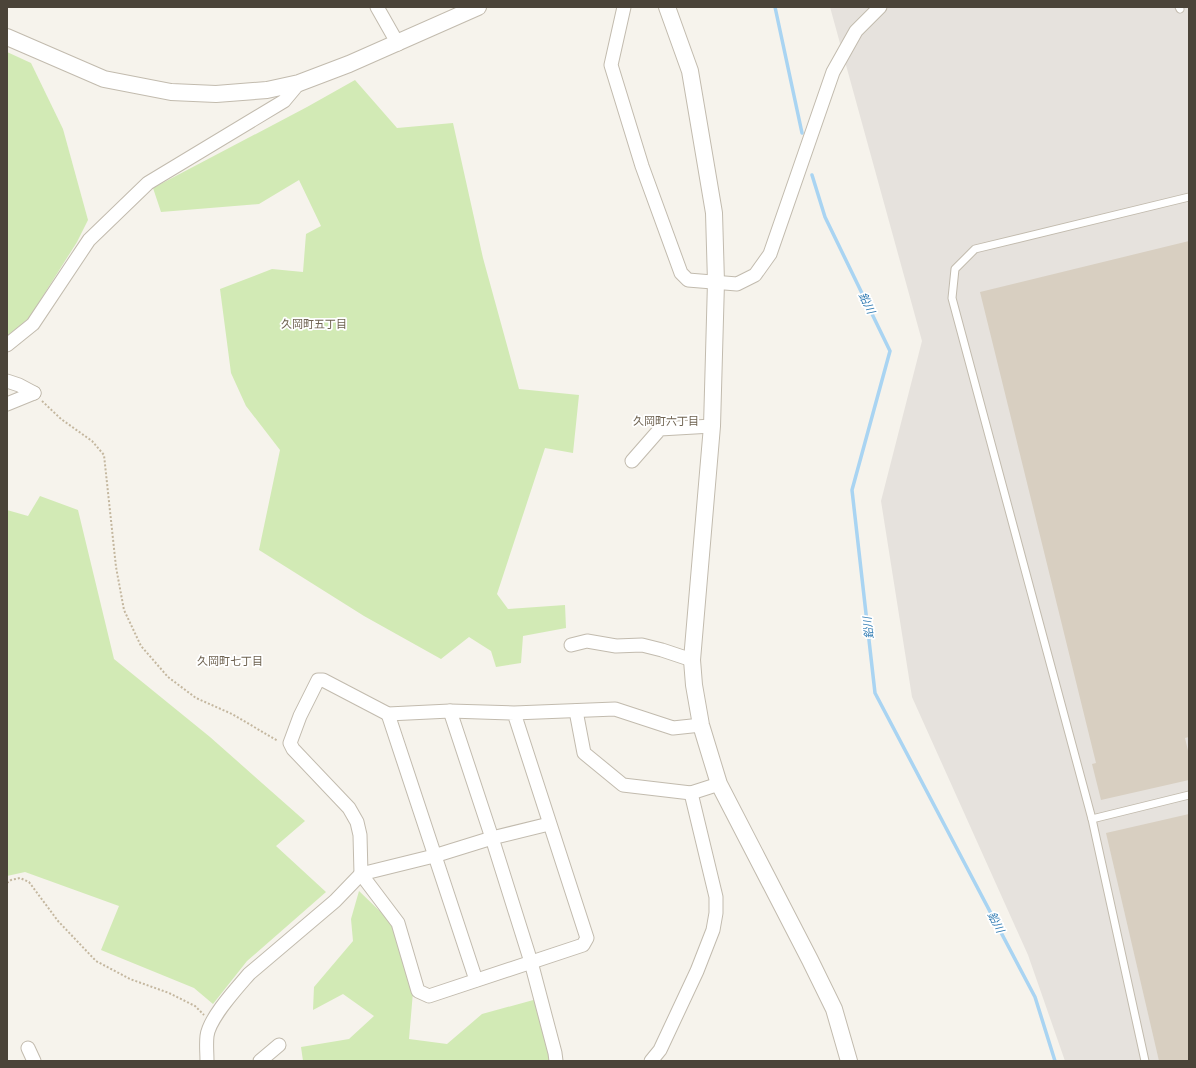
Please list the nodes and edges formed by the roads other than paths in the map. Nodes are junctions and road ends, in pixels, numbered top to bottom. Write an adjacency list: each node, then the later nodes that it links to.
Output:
1 (377, 7): 7 (street)
2 (478, 7): 7 (street)
3 (624, 7): 10 (street)
4 (667, 7): 10 (street)
5 (880, 7): 10 (street)
6 (7, 37): 8 (street)
7 (398, 44): 8 (street)
8 (299, 83): 11 (street)
9 (1189, 197): 26 (lane)
10 (716, 282): 14 (street)
11 (7, 345)
12 (7, 380): 13 (street)
13 (7, 404)
14 (712, 426): 15 (street); 17 (street)
15 (632, 461)
16 (571, 645): 17 (street)
17 (692, 660): 22 (street)
18 (450, 711): 20 (street); 21 (street); 28 (street)
19 (576, 711): 20 (street); 22 (street); 24 (street)
20 (514, 713): 27 (street)
21 (388, 714): 29 (street); 30 (street)
22 (700, 725): 23 (street)
23 (719, 784): 24 (street); 40 (street)
24 (692, 793): 39 (street)
25 (1189, 795): 26 (lane)
26 (1092, 819): 41 (lane)
27 (549, 824): 28 (street); 31 (street)
28 (492, 838): 29 (street); 31 (street)
29 (434, 856): 30 (street); 32 (street)
30 (361, 874): 32 (street); 36 (street)
31 (531, 962): 32 (street); 38 (street)
32 (476, 980)
33 (278, 1045): 37 (street)
34 (28, 1048): 35 (street)
35 (34, 1061)
36 (207, 1061)
37 (260, 1061)
38 (556, 1061)
39 (651, 1061)
40 (849, 1061)
41 (1144, 1061)

